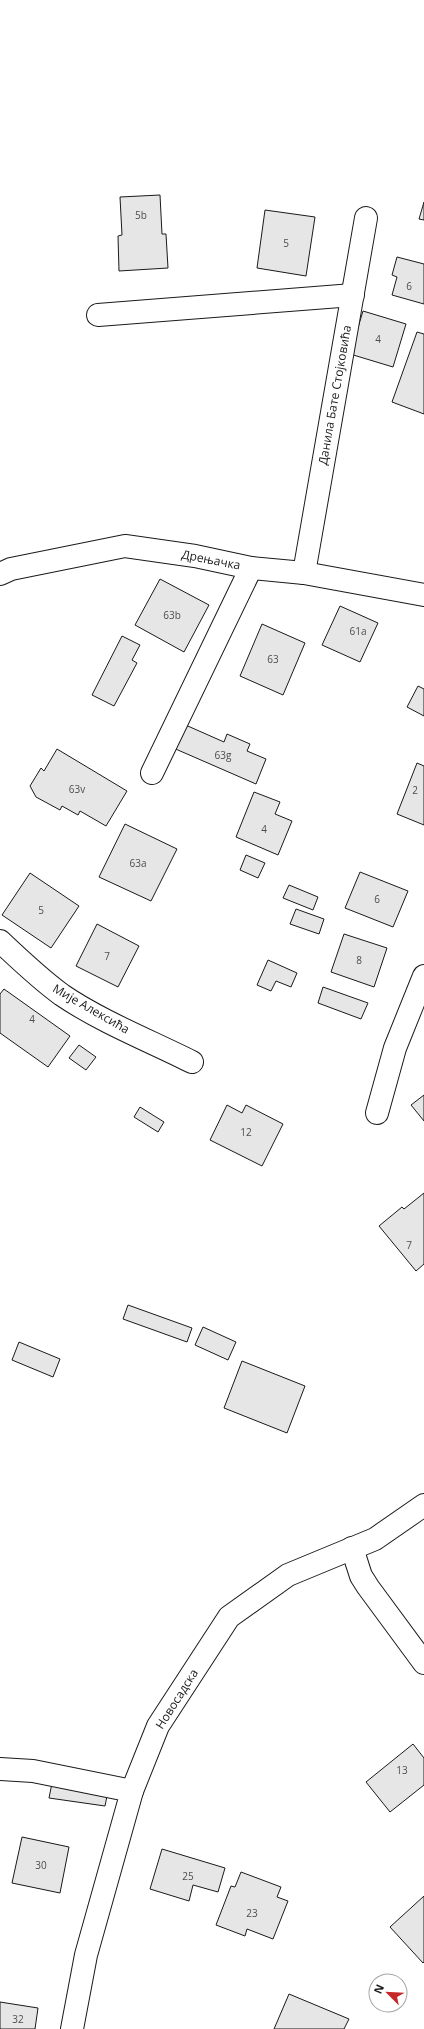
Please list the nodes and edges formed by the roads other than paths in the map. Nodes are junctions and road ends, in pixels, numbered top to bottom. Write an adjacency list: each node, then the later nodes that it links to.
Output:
1 (366, 218): 2 (street, Данила Бате Стојковића)
2 (353, 295): 3 (street); 5 (street, Данила Бате Стојковића)
3 (98, 314)
4 (251, 568): 5 (street, Дрењачка); 6 (street, Дрењачка); 8 (street)
5 (304, 573): 7 (street, Дрењачка)
6 (0, 574)
7 (424, 595)
8 (152, 773)
9 (0, 941): 11 (street, Мије Алексића)
10 (424, 976): 12 (street)
11 (192, 1062)
12 (377, 1113)
13 (424, 1505): 14 (street, Новосадска)
14 (352, 1548): 15 (street); 17 (street, Новосадска)
15 (424, 1663)
16 (0, 1769): 17 (street)
17 (132, 1791): 18 (street, Новосадска)
18 (72, 2029)

